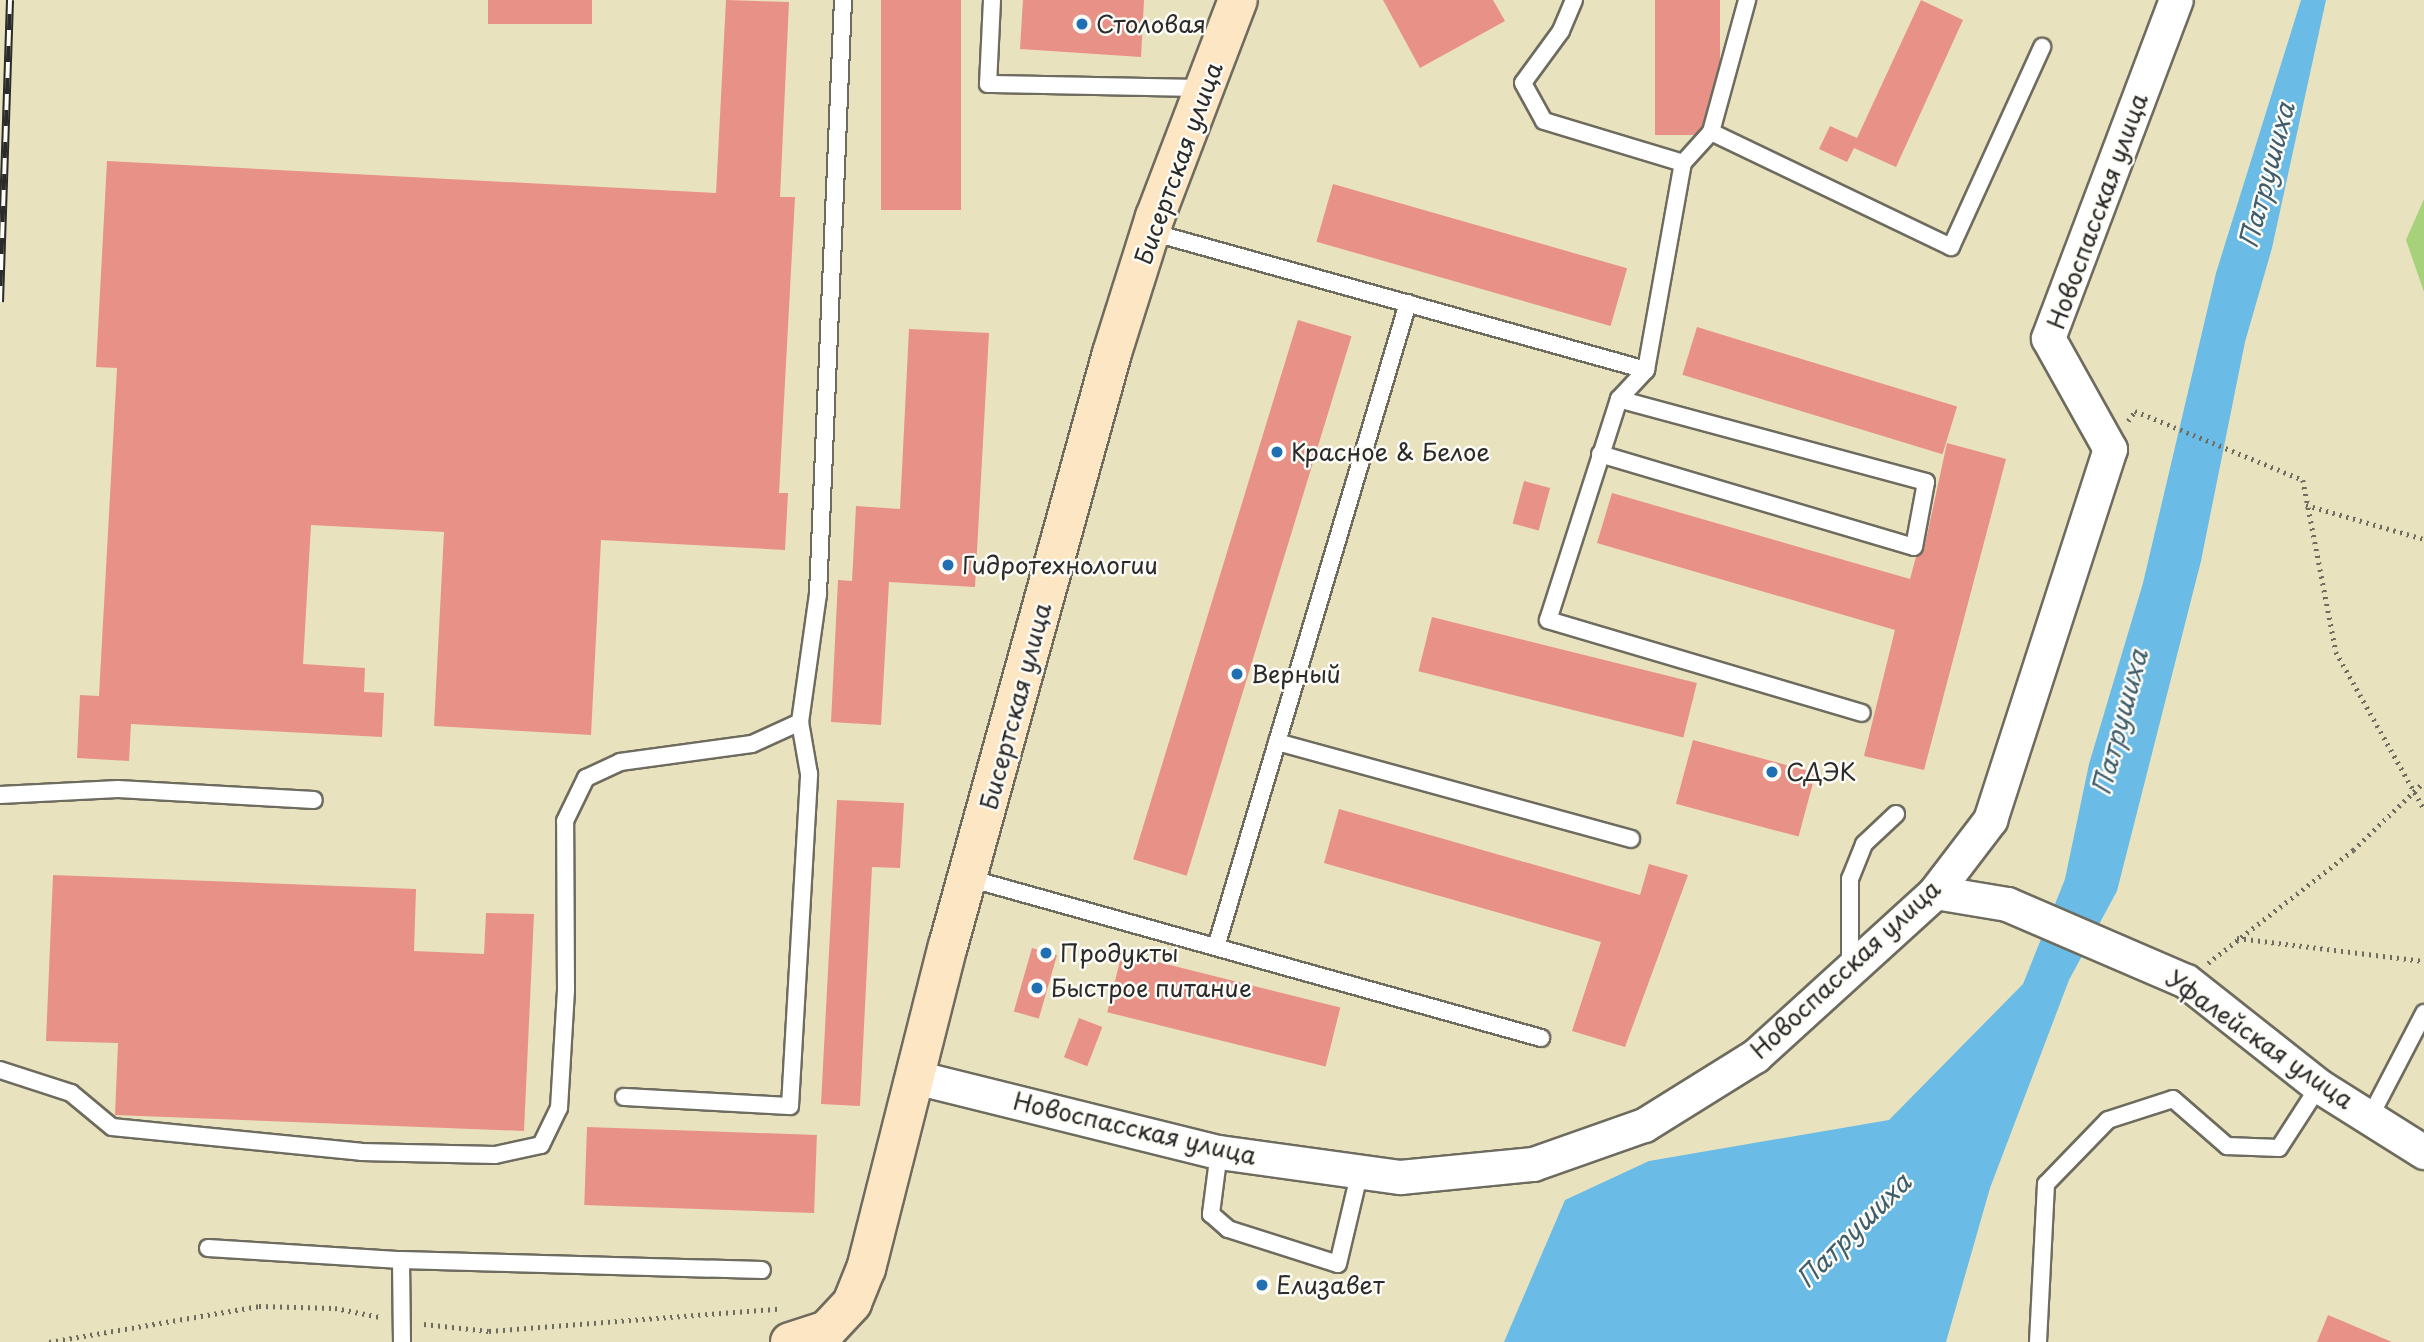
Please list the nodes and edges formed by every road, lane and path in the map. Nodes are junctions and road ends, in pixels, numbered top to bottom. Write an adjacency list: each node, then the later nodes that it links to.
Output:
1 (843, 0): 20 (lane)
2 (992, 0): 8 (lane)
3 (1238, 0): 8 (main road, Бисертская улица)
4 (1574, 0): 10 (lane)
5 (1747, 0): 9 (lane)
6 (2176, 0): 30 (street, Новоспасская улица)
7 (2042, 47): 9 (lane)
8 (1205, 88): 11 (main road, Бисертская улица)
9 (1711, 132): 10 (lane)
10 (1683, 163): 13 (lane)
11 (1151, 232): 12 (lane); 29 (main road, Бисертская улица)
12 (1408, 303): 13 (lane); 21 (lane)
13 (1646, 370): 14 (lane)
14 (1619, 399): 16 (lane); 16 (lane)
15 (2135, 411): 17 (path)
16 (1600, 454): 19 (lane)
17 (2306, 505): 18 (path); 23 (path)
18 (2424, 539)
19 (1862, 713)
20 (800, 722): 38 (lane); 41 (lane)
21 (1277, 742): 28 (lane); 32 (lane)
22 (2424, 782): 23 (path)
23 (2412, 793): 26 (path); 31 (path)
24 (0, 796): 25 (lane)
25 (314, 800)
26 (2424, 809)
27 (1896, 814): 34 (lane)
28 (1631, 839)
29 (968, 878): 32 (lane); 39 (main road, Бисертская улица)
30 (1935, 891): 34 (street, Новоспасская улица); 35 (street, Уфалейская улица)
31 (2236, 938): 33 (path); 35 (path)
32 (1216, 947): 37 (lane)
33 (2424, 961)
34 (1850, 972): 45 (street, Новоспасская улица)
35 (2186, 981): 40 (street, Уфалейская улица)
36 (2424, 1013): 42 (lane)
37 (1541, 1038)
38 (0, 1069)
39 (915, 1077): 43 (street, Новоспасская улица); 49 (main road, Бисертская улица)
40 (2319, 1086): 42 (street, Уфалейская улица); 52 (lane)
41 (624, 1097)
42 (2371, 1115): 44 (street, Уфалейская улица)
43 (1219, 1152): 45 (street, Новоспасская улица); 45 (lane)
44 (2424, 1152)
45 (1360, 1171)
46 (208, 1248): 47 (lane)
47 (401, 1260): 48 (lane); 50 (lane)
48 (762, 1270)
49 (829, 1336): 51 (main road)
50 (402, 1342)
51 (790, 1342)
52 (2038, 1342)

